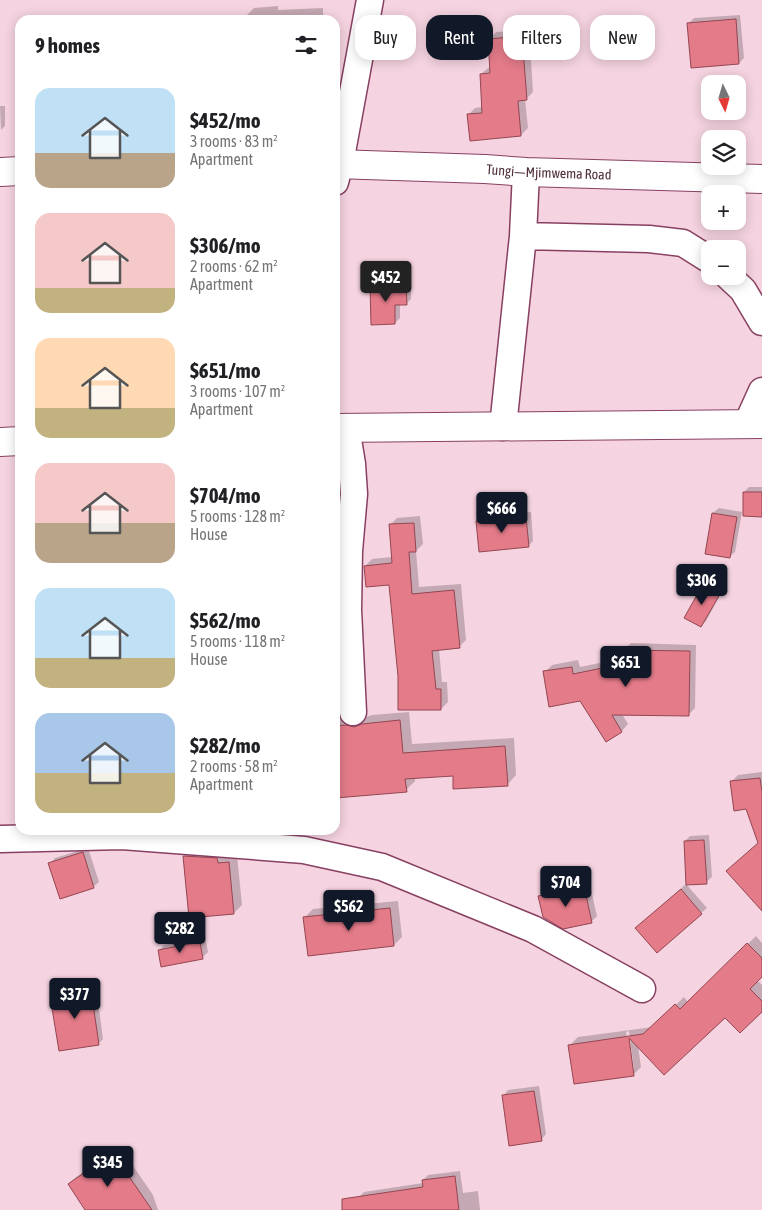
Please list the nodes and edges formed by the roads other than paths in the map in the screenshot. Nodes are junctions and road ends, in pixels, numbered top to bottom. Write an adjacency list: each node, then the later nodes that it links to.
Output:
1 (370, 0): 2 (street)
2 (340, 155)
3 (340, 170): 6 (street, Tungi—Mjimwema Road)
4 (15, 171): 5 (street)
5 (0, 172)
6 (526, 172): 7 (street, Tungi—Mjimwema Road); 8 (street)
7 (762, 179)
8 (523, 236): 9 (street); 14 (street)
9 (701, 254)
10 (738, 285): 11 (street)
11 (762, 322)
12 (762, 391): 13 (street)
13 (754, 424): 14 (street)
14 (503, 427): 15 (street)
15 (341, 428): 18 (street)
16 (15, 441): 17 (street)
17 (0, 442)
18 (353, 712)
19 (0, 839): 20 (street)
20 (642, 989)

